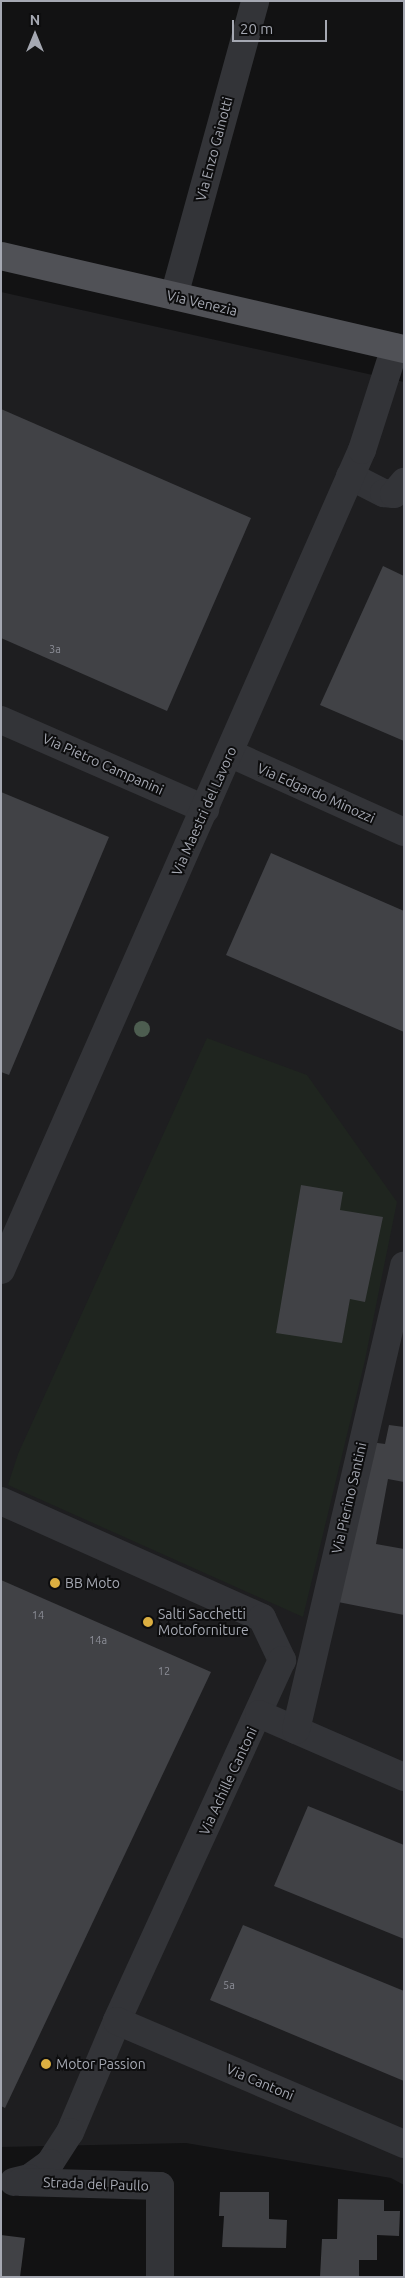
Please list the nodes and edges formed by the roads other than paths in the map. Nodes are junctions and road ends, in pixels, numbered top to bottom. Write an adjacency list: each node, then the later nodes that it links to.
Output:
1 (255, 1): 3 (street, Via Enzo Gainotti)
2 (1, 256): 3 (main road, Via Venezia)
3 (174, 296): 4 (main road, Via Venezia)
4 (399, 348): 5 (street, Via Maestri del Lavoro)
5 (350, 476): 6 (street); 8 (street, Via Maestri del Lavoro)
6 (404, 482)
7 (1, 720): 9 (street, Via Pietro Campanini)
8 (229, 753): 9 (street, Via Maestri del Lavoro); 10 (street, Via Edgardo Minozzi)
9 (205, 809): 12 (street, Via Maestri del Lavoro)
10 (404, 832)
11 (404, 1266): 15 (street, Via Pierino Santini)
12 (1, 1270)
13 (1, 1501): 14 (street, Via Achille Cantoni)
14 (259, 1714): 15 (street); 17 (street, Via Achille Cantoni)
15 (296, 1730): 16 (street)
16 (404, 1777)
17 (117, 2021): 18 (street, Via Cantoni); 19 (street, Via Achille Cantoni)
18 (404, 2144)
19 (7, 2182): 20 (street, Strada del Paullo)
20 (160, 2277)

